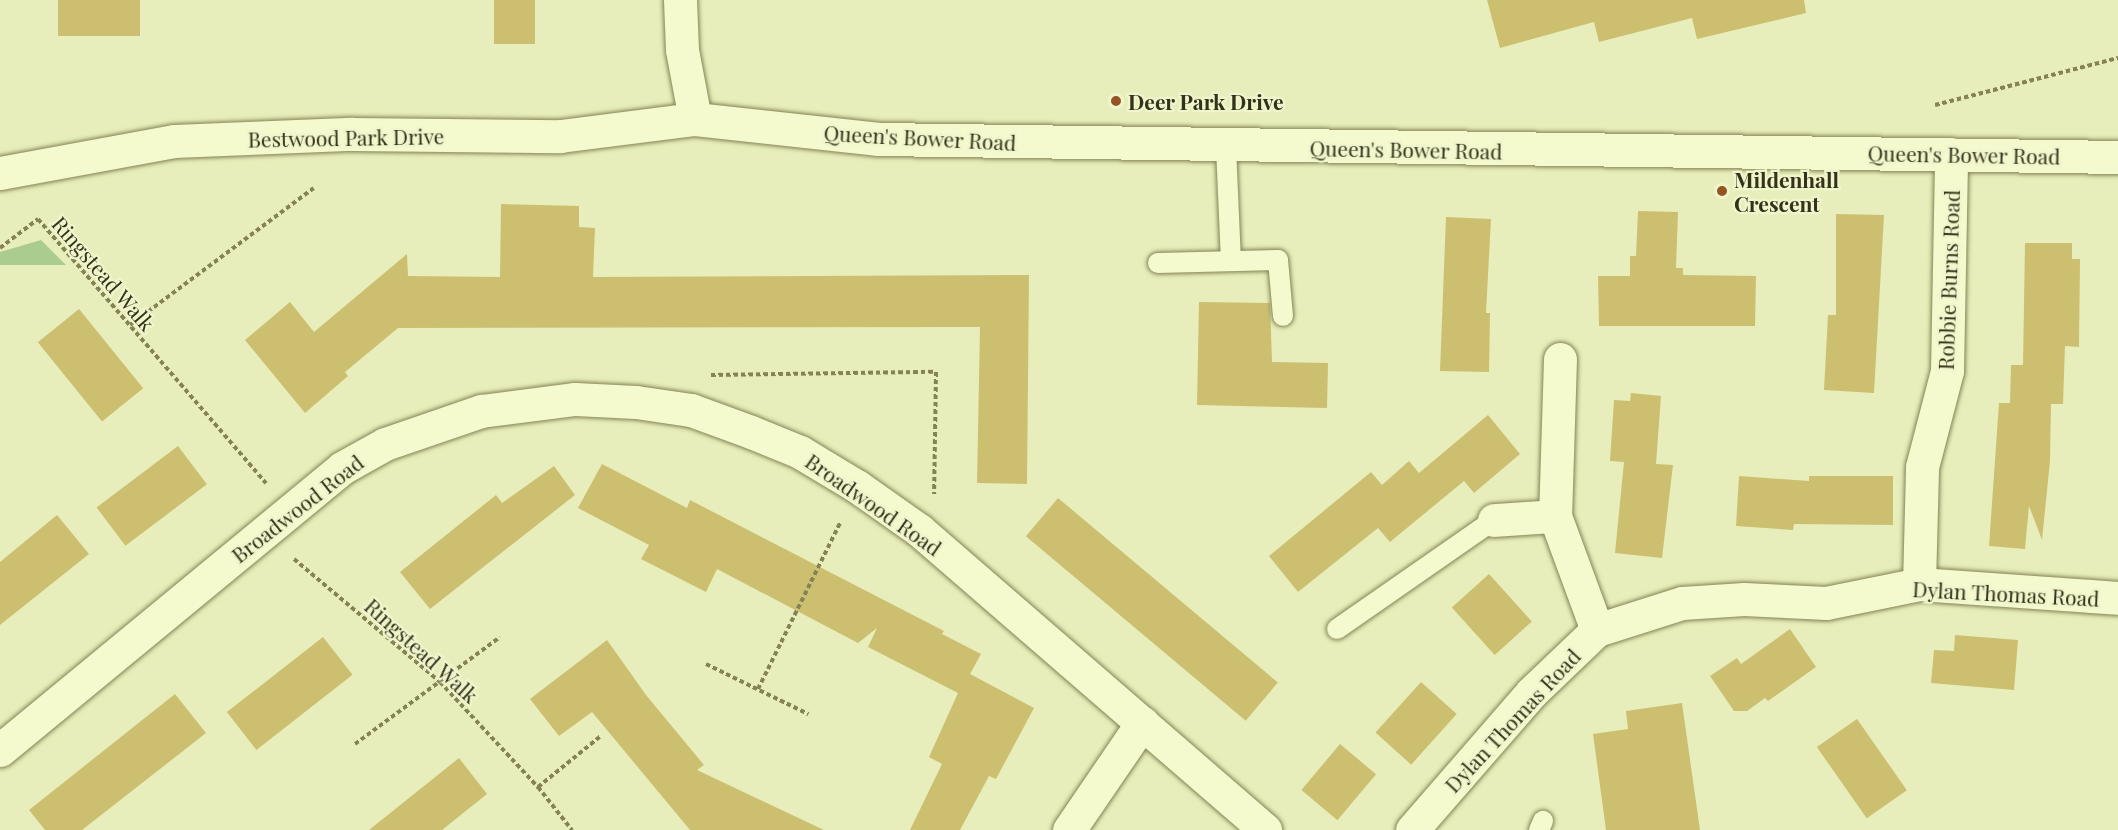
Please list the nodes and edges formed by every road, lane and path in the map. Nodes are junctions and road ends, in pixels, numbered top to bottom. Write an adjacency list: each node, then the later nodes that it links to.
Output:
1 (680, 0): 4 (street)
2 (2118, 58): 3 (path)
3 (1935, 105)
4 (695, 119): 5 (street, Queen's Bower Road); 8 (street, Bestwood Park Drive)
5 (1226, 147): 6 (street, Queen's Bower Road); 11 (lane)
6 (1951, 154): 7 (street, Queen's Bower Road); 23 (street, Robbie Burns Road)
7 (2118, 157)
8 (0, 173)
9 (314, 188): 14 (path)
10 (0, 248): 14 (path, Ringstead Walk)
11 (1231, 261): 12 (lane); 13 (lane)
12 (1158, 263)
13 (1283, 316)
14 (130, 325): 18 (path, Ringstead Walk)
15 (1560, 359): 19 (street)
16 (691, 410): 17 (street, Broadwood Road); 18 (street, Broadwood Road); 21 (path)
17 (858, 487): 21 (street, Broadwood Road); 30 (path)
18 (290, 511): 22 (street, Broadwood Road)
19 (1555, 516): 20 (street); 26 (street)
20 (1494, 520): 25 (lane)
21 (919, 530): 32 (street, Broadwood Road)
22 (263, 533): 29 (path, Ringstead Walk); 35 (street, Broadwood Road)
23 (1919, 584): 24 (street, Dylan Thomas Road); 26 (street, Dylan Thomas Road)
24 (2118, 598)
25 (1337, 629)
26 (1597, 630): 40 (street, Dylan Thomas Road)
27 (500, 637): 29 (path)
28 (706, 664): 30 (path)
29 (440, 682): 34 (path); 36 (path, Ringstead Walk)
30 (758, 690): 31 (path)
31 (808, 714)
32 (1142, 723): 38 (street); 39 (street, Broadwood Road)
33 (602, 735): 36 (path)
34 (355, 744)
35 (0, 750)
36 (538, 787): 37 (path, Ringstead Walk)
37 (572, 830)
38 (1069, 830)
39 (1265, 830)
40 (1412, 830)

